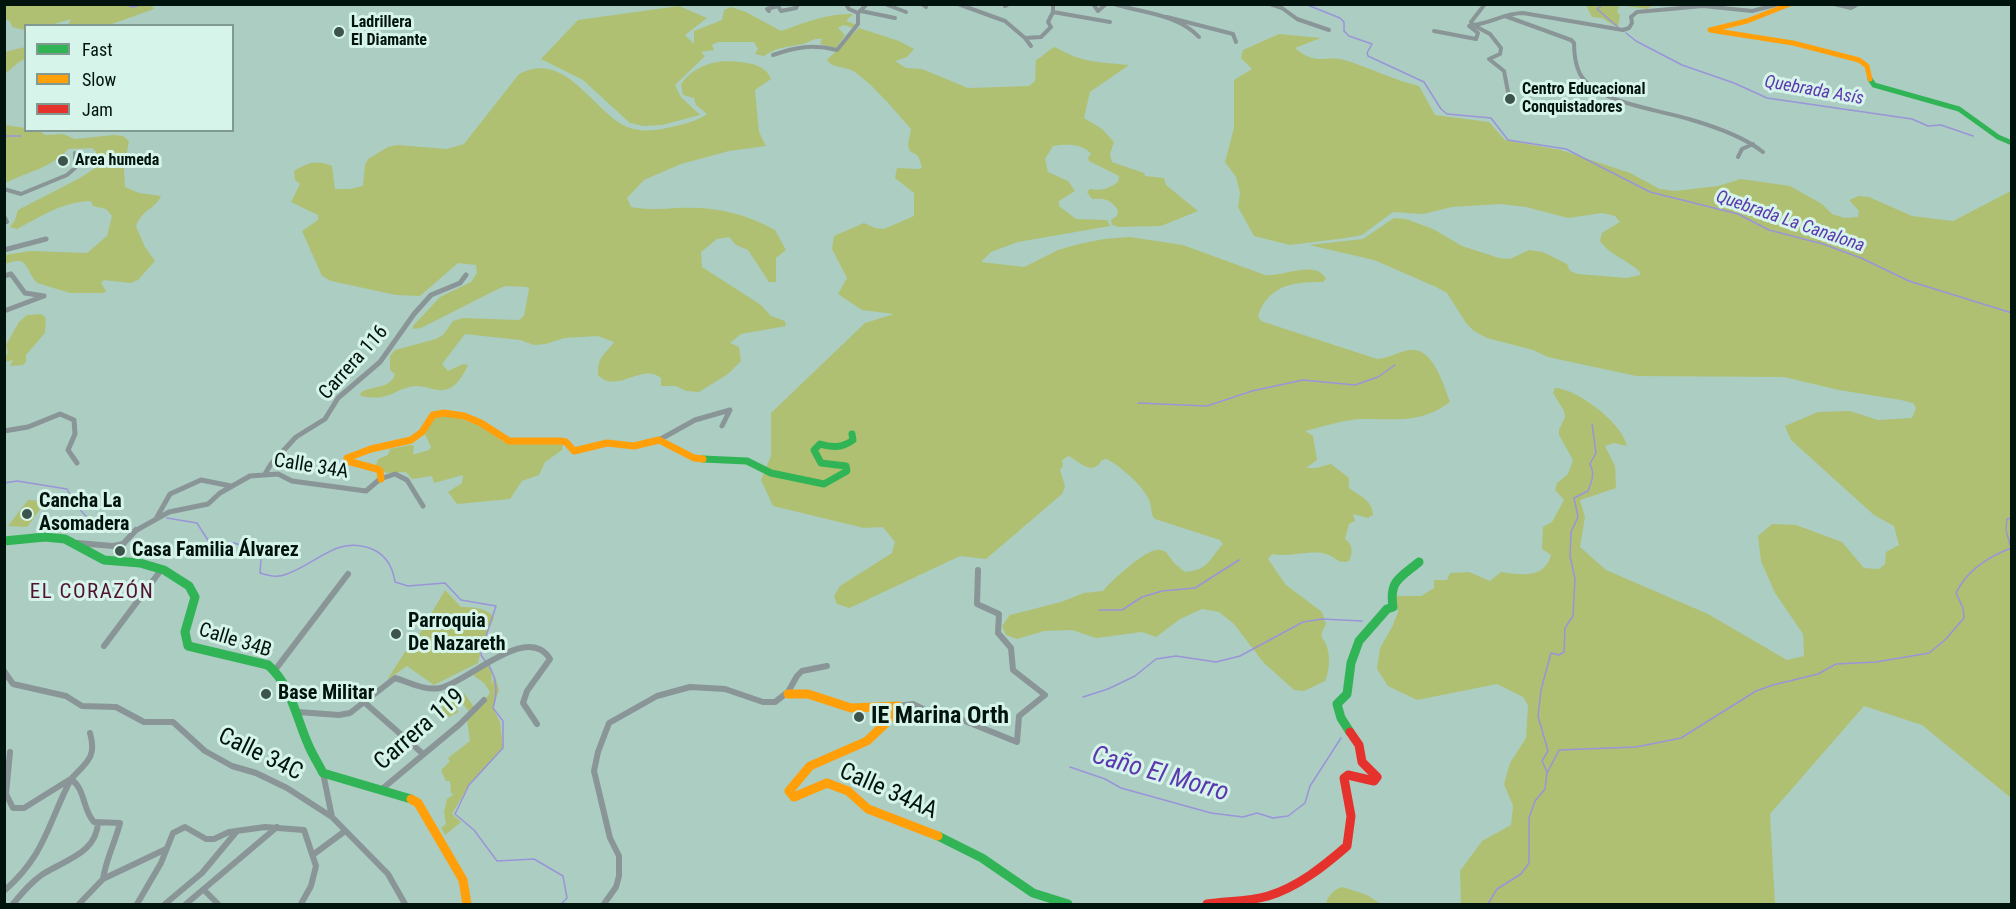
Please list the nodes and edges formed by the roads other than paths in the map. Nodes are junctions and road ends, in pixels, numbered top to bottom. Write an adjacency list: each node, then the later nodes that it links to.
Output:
1 (784, 4): 20 (street)
2 (798, 4): 20 (street)
3 (846, 4): 24 (street)
4 (867, 4): 24 (street)
5 (885, 4): 25 (street)
6 (958, 4): 35 (street)
7 (1015, 4): 8 (street)
8 (1026, 4)
9 (1053, 4): 26 (street)
10 (1093, 4): 19 (street)
11 (1114, 4): 27 (street)
12 (1270, 4): 32 (street)
13 (1485, 4): 31 (street)
14 (1676, 4): 22 (street)
15 (1779, 4): 21 (street)
16 (1790, 4): 41 (street)
17 (1834, 4): 18 (street)
18 (1858, 4)
19 (1107, 5)
20 (778, 6): 23 (street)
21 (1693, 6): 22 (street)
22 (1658, 9): 28 (street)
23 (769, 11)
24 (860, 12): 29 (street); 38 (street)
25 (906, 12)
26 (1053, 12): 30 (street); 35 (street)
27 (1154, 15): 34 (street); 36 (street)
28 (1502, 16): 31 (street); 40 (street)
29 (895, 18)
30 (1110, 22)
31 (1472, 26): 33 (street); 39 (street)
32 (1329, 30)
33 (1434, 31)
34 (1199, 37)
35 (1025, 38): 37 (street)
36 (1236, 42)
37 (1031, 46)
38 (773, 56)
39 (1509, 98)
40 (1752, 143): 42 (street); 44 (street)
41 (2012, 143)
42 (1764, 152)
43 (75, 153): 45 (street)
44 (1738, 157)
45 (4, 189)
46 (4, 216): 47 (street)
47 (7, 222)
48 (46, 239): 49 (street)
49 (4, 250)
50 (8, 275): 52 (street)
51 (466, 275): 58 (street, Carrera 116)
52 (4, 311)
53 (722, 426): 56 (street)
54 (4, 431): 57 (street)
55 (852, 434): 56 (street)
56 (659, 440): 59 (street)
57 (77, 463)
58 (265, 474): 59 (street, Calle 34A); 60 (street, Calle 34A)
59 (381, 479): 61 (street, Calle 34A)
60 (231, 486): 62 (street, Calle 34A); 62 (street)
61 (423, 506)
62 (156, 518): 64 (street)
63 (5, 542): 64 (street, Calle 34B)
64 (75, 543): 66 (street, Calle 34B)
65 (1419, 562): 106 (street)
66 (161, 570): 69 (street); 71 (street, Calle 34B)
67 (978, 570): 76 (street)
68 (348, 574): 71 (street)
69 (104, 646)
70 (826, 666): 73 (street)
71 (275, 670): 77 (street, Calle 34B)
72 (4, 671): 85 (street, Calle 34C)
73 (788, 694): 76 (street); 104 (street)
74 (484, 700): 81 (street, Carrera 119)
75 (364, 702): 77 (street); 78 (street); 81 (street)
76 (898, 705): 105 (street, Calle 34AA)
77 (298, 712): 82 (street, Calle 34B)
78 (537, 724)
79 (90, 734): 83 (street)
80 (10, 752): 83 (street)
81 (422, 753): 84 (street, Carrera 119)
82 (323, 773): 84 (street); 85 (street, Calle 34B)
83 (70, 779): 86 (street); 94 (street)
84 (382, 789): 103 (street)
85 (332, 817): 89 (street, Calle 34C)
86 (98, 822): 92 (street); 95 (street)
87 (277, 827): 88 (street); 91 (street); 93 (street)
88 (237, 831): 90 (street); 98 (street)
89 (345, 831): 91 (street); 102 (street, Calle 34C)
90 (166, 849): 92 (street); 97 (street)
91 (314, 855): 101 (street)
92 (104, 879): 96 (street)
93 (204, 890): 99 (street); 100 (street)
94 (4, 891)
95 (13, 904)
96 (79, 904)
97 (137, 904)
98 (165, 904)
99 (186, 904)
100 (218, 904)
101 (301, 904)
102 (405, 904)
103 (467, 904)
104 (604, 904)
105 (1068, 904)
106 (1207, 904)

